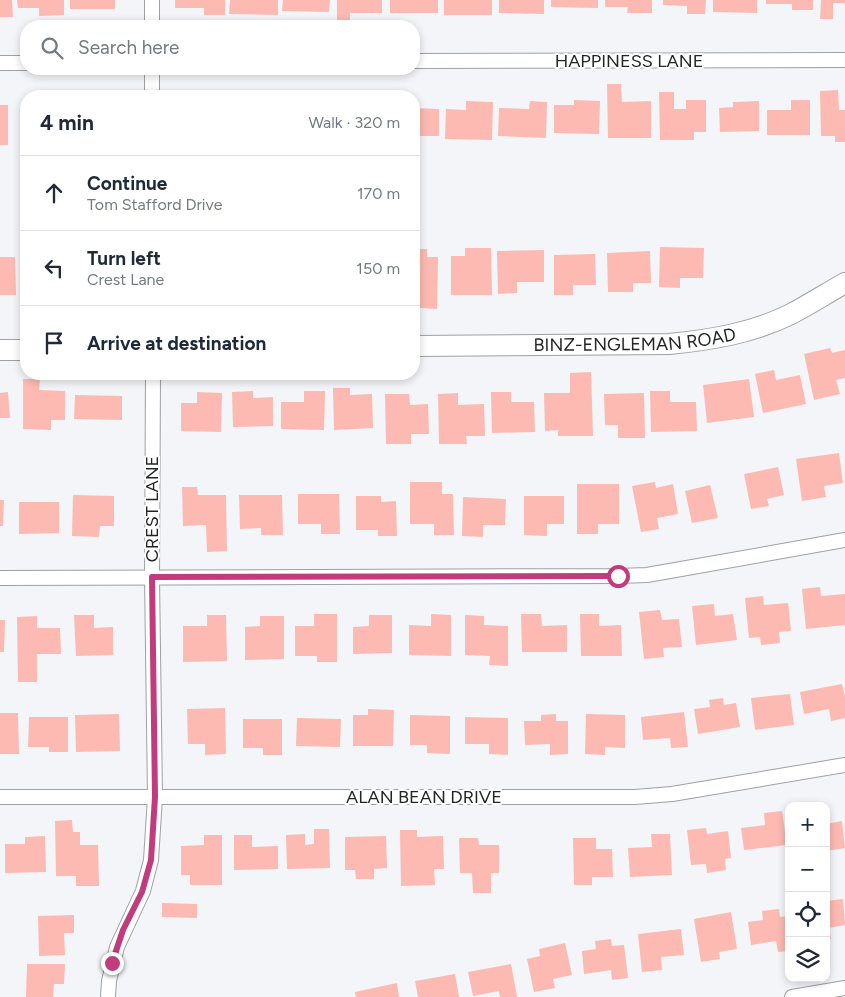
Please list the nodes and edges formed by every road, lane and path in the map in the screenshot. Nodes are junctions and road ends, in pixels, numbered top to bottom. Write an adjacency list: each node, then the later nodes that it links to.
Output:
1 (152, 0): 2 (street)
2 (152, 20)
3 (845, 60): 4 (street, HAPPINESS LANE)
4 (420, 61)
5 (0, 63): 6 (street)
6 (20, 63)
7 (152, 75): 8 (street)
8 (152, 90)
9 (845, 283): 10 (street, BINZ-ENGLEMAN ROAD)
10 (420, 346)
11 (0, 350): 12 (street)
12 (20, 350)
13 (153, 380): 15 (street, CREST LANE)
14 (845, 540): 15 (street)
15 (152, 577): 16 (street); 18 (street, CREST LANE)
16 (0, 578)
17 (845, 765): 18 (street, ALAN BEAN DRIVE)
18 (155, 797): 19 (street, ALAN BEAN DRIVE); 21 (street, CREST LANE)
19 (0, 798)
20 (845, 988): 22 (street)
21 (108, 997)
22 (792, 997)

